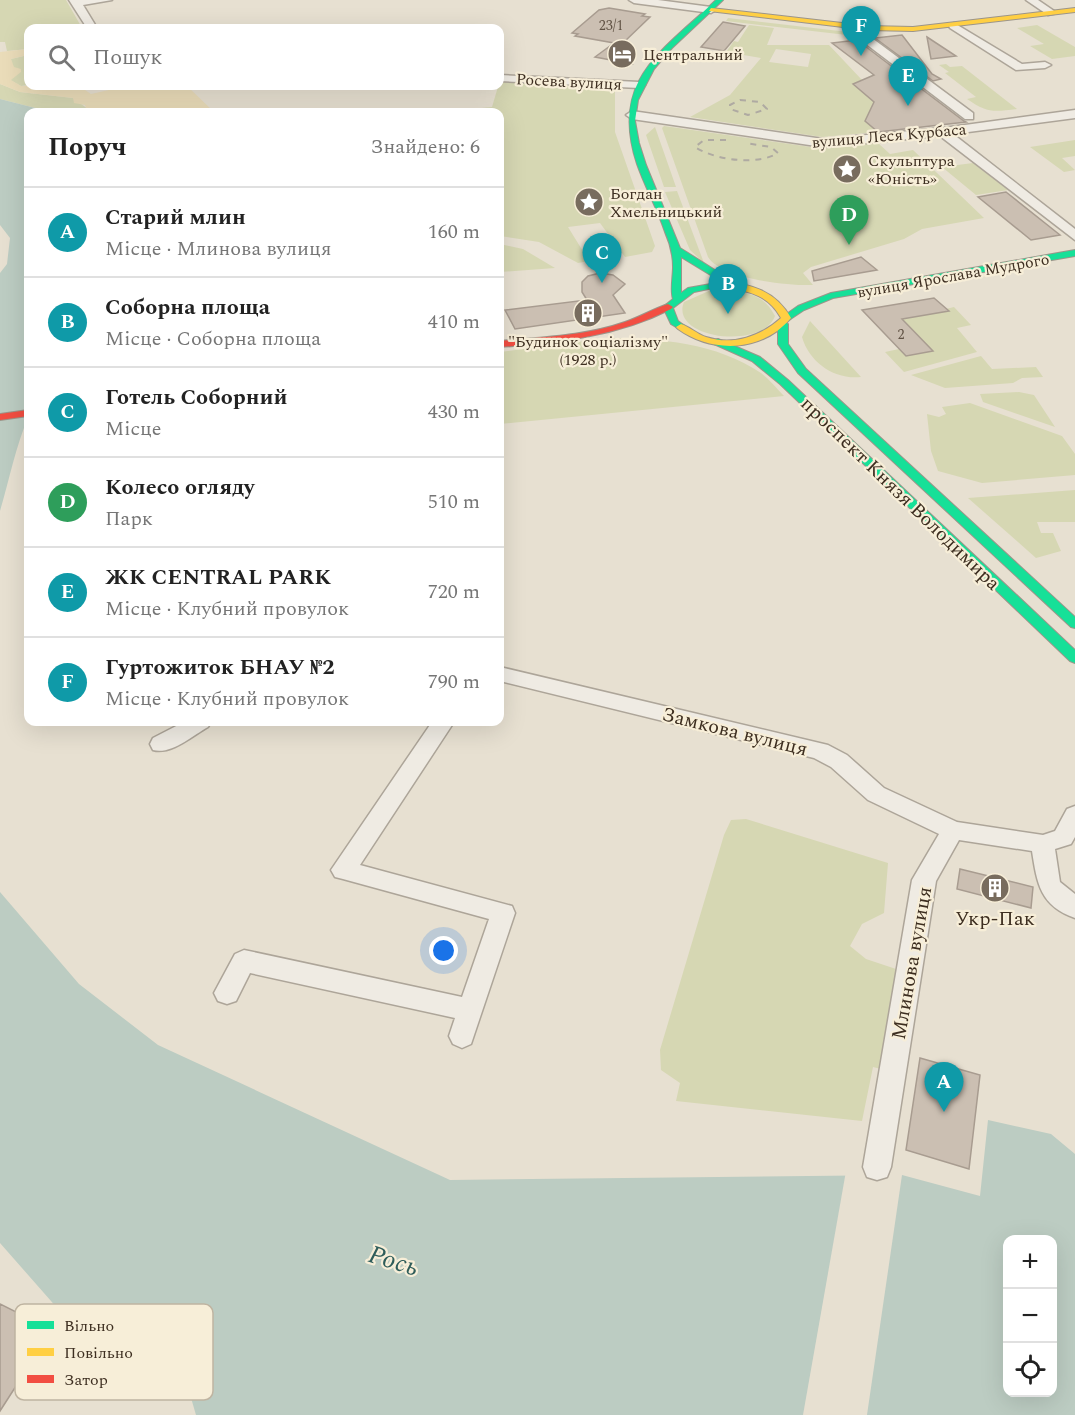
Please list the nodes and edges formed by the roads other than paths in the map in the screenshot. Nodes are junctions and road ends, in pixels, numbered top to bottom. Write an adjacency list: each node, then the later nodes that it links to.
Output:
1 (106, 0): 4 (street)
2 (634, 0): 5 (street)
3 (1031, 0): 7 (street)
4 (75, 2): 8 (street)
5 (715, 5): 9 (main road); 13 (main road)
6 (1075, 10): 7 (main road)
7 (1052, 13): 10 (main road)
8 (89, 24)
9 (849, 26): 10 (main road); 16 (street)
10 (954, 26): 11 (street)
11 (1045, 65)
12 (504, 78): 13 (street, Росева вулиця)
13 (639, 85): 15 (main road)
14 (1075, 114): 17 (street, вулиця Леся Курбаса)
15 (632, 115): 17 (street, вулиця Леся Курбаса); 19 (main road)
16 (969, 116)
17 (943, 132): 18 (street)
18 (1075, 236)
19 (675, 249): 21 (main road); 24 (main road)
20 (1075, 253): 23 (main road, вулиця Ярослава Мудрого)
21 (732, 284): 22 (main road, вулиця Ярослава Мудрого); 24 (main road)
22 (756, 289): 23 (main road, вулиця Ярослава Мудрого); 25 (main road)
23 (831, 296): 25 (main road, вулиця Ярослава Мудрого)
24 (672, 302): 26 (main road); 29 (main road)
25 (784, 321): 30 (main road, вулиця Ярослава Мудрого); 34 (main road, проспект Князя Володимира)
26 (611, 331): 27 (main road); 31 (main road)
27 (648, 332)
28 (664, 333): 29 (main road)
29 (694, 336): 30 (main road)
30 (718, 342): 35 (main road, проспект Князя Володимира)
31 (504, 344)
32 (24, 414): 33 (main road)
33 (0, 417)
34 (1075, 624)
35 (1075, 658)
36 (504, 675): 41 (street, Замкова вулиця)
37 (193, 726): 39 (street)
38 (440, 726): 45 (street)
39 (161, 744)
40 (1075, 815): 42 (street)
41 (952, 830): 42 (street); 47 (street, Млинова вулиця)
42 (1043, 844): 43 (street)
43 (1075, 908)
44 (227, 993): 45 (street)
45 (472, 1010): 46 (street)
46 (462, 1036)
47 (877, 1167)

